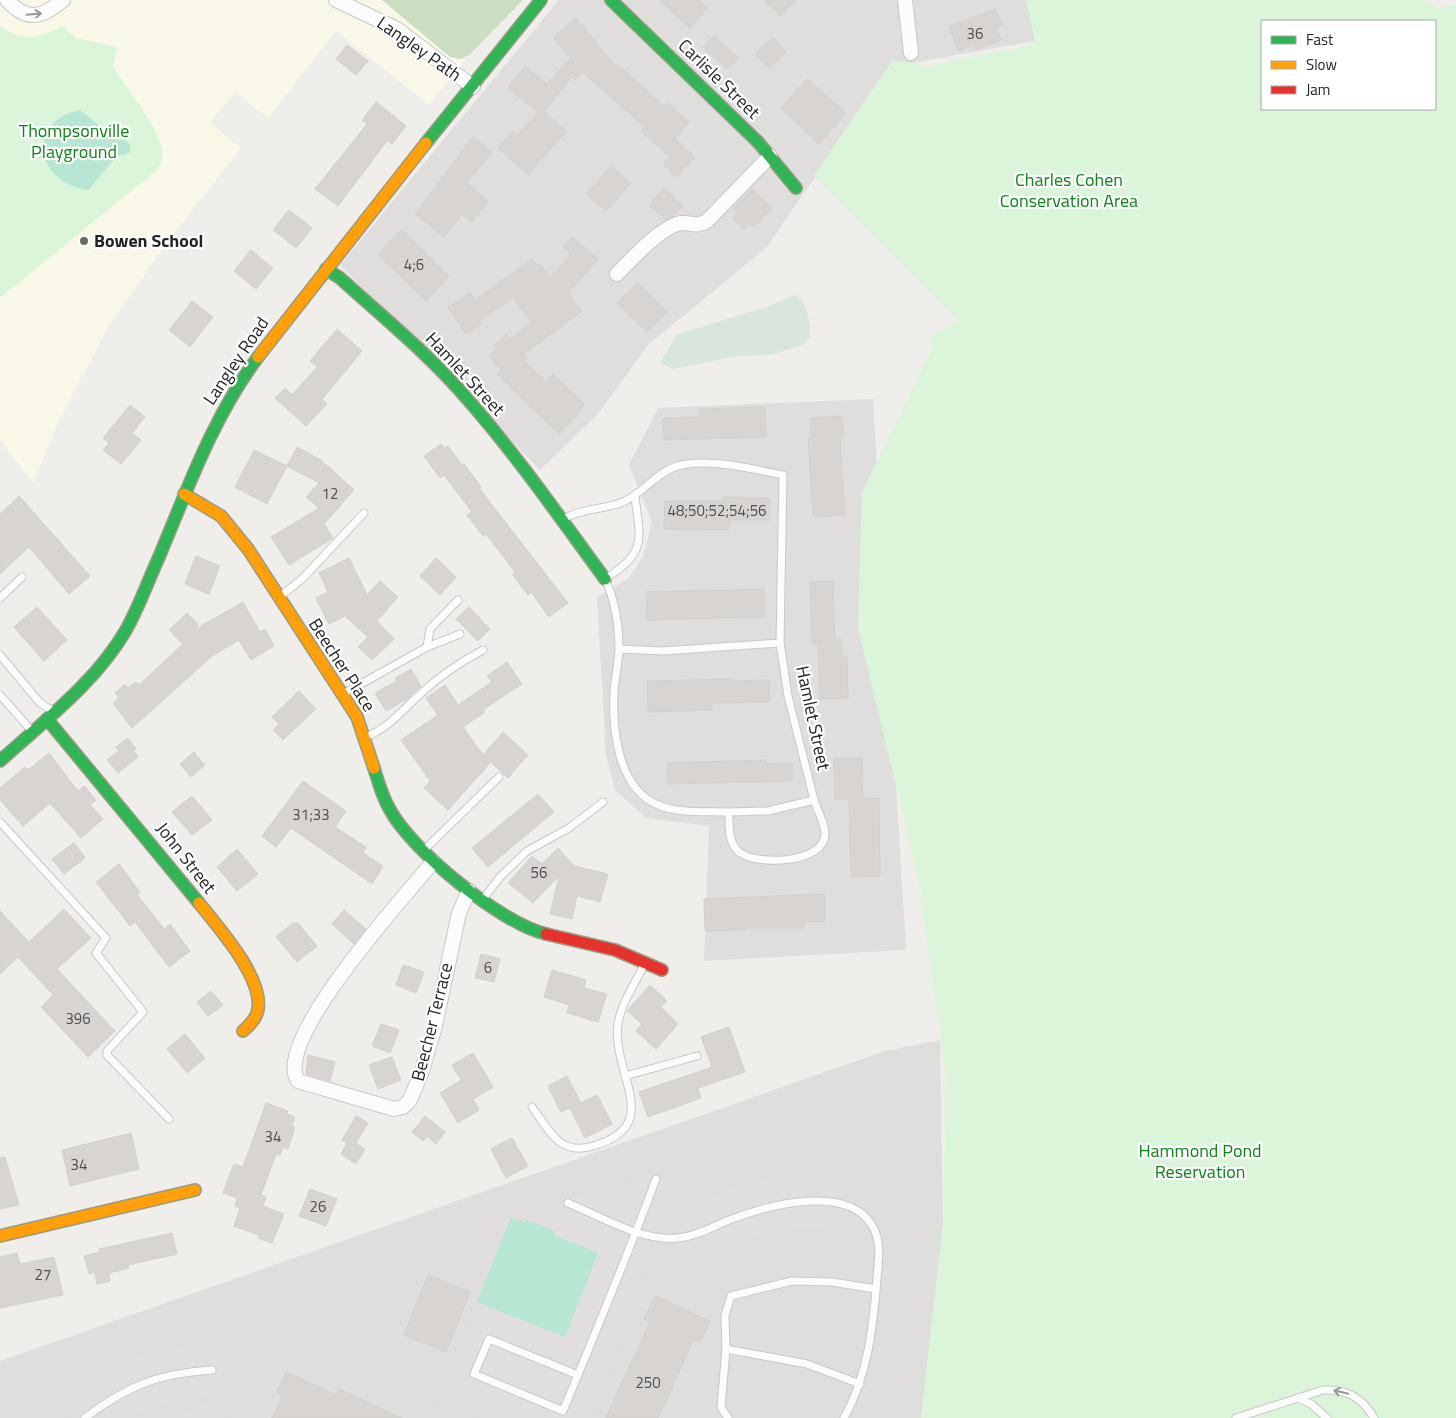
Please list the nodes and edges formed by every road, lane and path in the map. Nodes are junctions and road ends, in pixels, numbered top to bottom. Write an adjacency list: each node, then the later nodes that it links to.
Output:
1 (7, 0): 2 (street, one-way to 2)
2 (63, 0)
3 (336, 0): 8 (street, Langley Path)
4 (541, 0): 8 (street, Langley Road)
5 (611, 0): 9 (street, Carlisle Street)
6 (904, 0): 7 (street)
7 (911, 53)
8 (473, 87): 11 (street, Langley Road)
9 (770, 156): 10 (street, Carlisle Street); 12 (street)
10 (796, 188)
11 (326, 269): 13 (street, Langley Road); 16 (street, Hamlet Street)
12 (616, 274)
13 (184, 494): 20 (street, Beecher Place); 30 (street, Langley Road)
14 (635, 497): 16 (lane, Hamlet Street); 18 (lane); 23 (lane, Hamlet Street)
15 (364, 513): 20 (lane)
16 (562, 521): 18 (street, Hamlet Street)
17 (22, 577): 19 (lane)
18 (605, 579): 25 (lane, Hamlet Street)
19 (0, 598)
20 (279, 598): 28 (street, Beecher Place)
21 (458, 600): 24 (lane)
22 (460, 634): 24 (lane)
23 (780, 642): 25 (lane); 35 (lane, Hamlet Street)
24 (427, 647): 28 (lane)
25 (619, 649): 37 (lane, Hamlet Street)
26 (483, 650): 32 (lane)
27 (0, 655): 30 (lane)
28 (343, 694): 32 (street, Beecher Place)
29 (0, 695): 31 (lane)
30 (51, 716): 31 (street, Langley Road); 45 (street, John Street)
31 (33, 732): 33 (street, Langley Road)
32 (365, 738): 39 (street, Beecher Place)
33 (0, 761)
34 (499, 777): 39 (lane)
35 (814, 800): 37 (lane, Hamlet Street); 37 (lane, Hamlet Street)
36 (603, 802): 42 (lane)
37 (728, 812)
38 (0, 822): 49 (lane)
39 (423, 851): 40 (street, Beecher Place)
40 (433, 862): 41 (street, Beecher Place); 41 (street, Beecher Terrace)
41 (469, 891): 42 (street, Beecher Place)
42 (482, 900): 43 (street, Beecher Place)
43 (646, 963): 44 (street, Beecher Place); 47 (lane)
44 (662, 970)
45 (243, 1031)
46 (697, 1056): 47 (lane)
47 (625, 1076): 48 (lane)
48 (532, 1107)
49 (170, 1119)
50 (656, 1179): 53 (lane)
51 (195, 1190): 54 (street)
52 (568, 1203): 53 (lane)
53 (636, 1232): 55 (lane); 58 (lane)
54 (0, 1236)
55 (876, 1289): 56 (lane); 59 (lane)
56 (726, 1349): 59 (lane); 62 (lane)
57 (212, 1370): 61 (lane)
58 (578, 1375): 58 (lane)
59 (860, 1384): 63 (lane)
60 (1298, 1398): 64 (lane); 65 (lane); 66 (lane, one-way to 60)
61 (85, 1418)
62 (728, 1418)
63 (844, 1418)
64 (1236, 1418)
65 (1327, 1418)
66 (1374, 1418)

